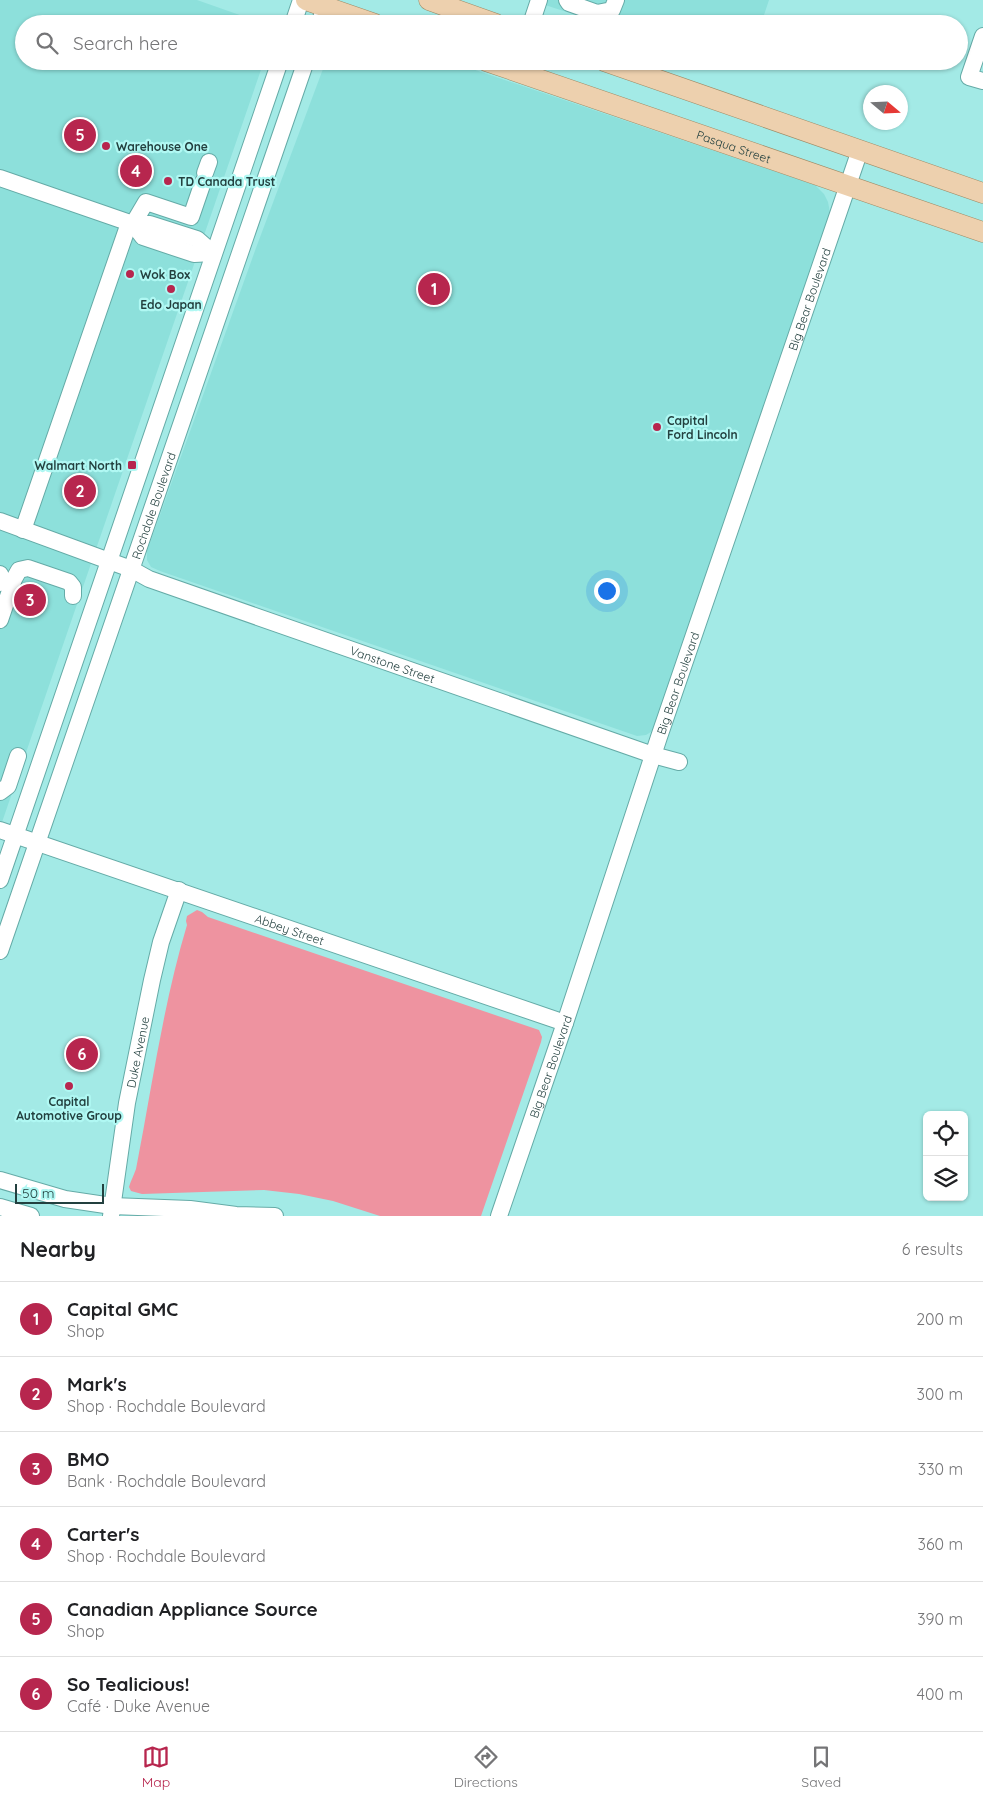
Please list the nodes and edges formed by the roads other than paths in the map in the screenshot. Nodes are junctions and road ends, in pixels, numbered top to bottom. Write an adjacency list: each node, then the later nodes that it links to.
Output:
1 (301, 0): 8 (street)
2 (306, 0): 7 (main road)
3 (429, 0): 10 (main road)
4 (539, 0): 11 (street)
5 (567, 0): 6 (street)
6 (616, 0)
7 (324, 10): 9 (main road)
8 (296, 15)
9 (342, 15)
10 (471, 15)
11 (534, 15)
12 (983, 36): 17 (street)
13 (277, 70): 25 (street, Rochdale Boulevard)
14 (303, 70): 29 (street, Rochdale Boulevard)
15 (512, 70): 21 (main road, Pasqua Street)
16 (630, 70): 18 (main road)
17 (983, 81)
18 (860, 150): 21 (street, Big Bear Boulevard); 22 (main road)
19 (206, 172): 23 (street)
20 (0, 178): 23 (street)
21 (848, 185): 24 (main road, Pasqua Street); 34 (street, Big Bear Boulevard)
22 (983, 193)
23 (131, 224): 25 (street); 27 (street)
24 (983, 232)
25 (213, 253): 28 (street, Rochdale Boulevard)
26 (0, 521): 27 (street, Vanstone Street)
27 (23, 530): 28 (street, Vanstone Street)
28 (108, 561): 29 (street, Vanstone Street); 38 (street, Rochdale Boulevard)
29 (131, 570): 34 (street, Vanstone Street); 39 (street, Rochdale Boulevard)
30 (0, 574): 31 (street)
31 (0, 582)
32 (74, 596): 33 (street)
33 (0, 620)
34 (653, 755): 36 (street, Vanstone Street); 43 (street, Big Bear Boulevard)
35 (18, 756): 37 (street)
36 (679, 762)
37 (0, 792)
38 (8, 833): 39 (street, Abbey Street); 40 (street, Rochdale Boulevard)
39 (37, 843): 41 (street, Abbey Street); 42 (street, Rochdale Boulevard)
40 (0, 880)
41 (179, 890): 43 (street, Abbey Street); 46 (street, Duke Avenue)
42 (0, 951)
43 (565, 1023): 50 (street, Big Bear Boulevard)
44 (0, 1180): 46 (street)
45 (0, 1207): 47 (street)
46 (112, 1211): 48 (street)
47 (31, 1216)
48 (235, 1216): 49 (street)
49 (275, 1216)
50 (500, 1216)

